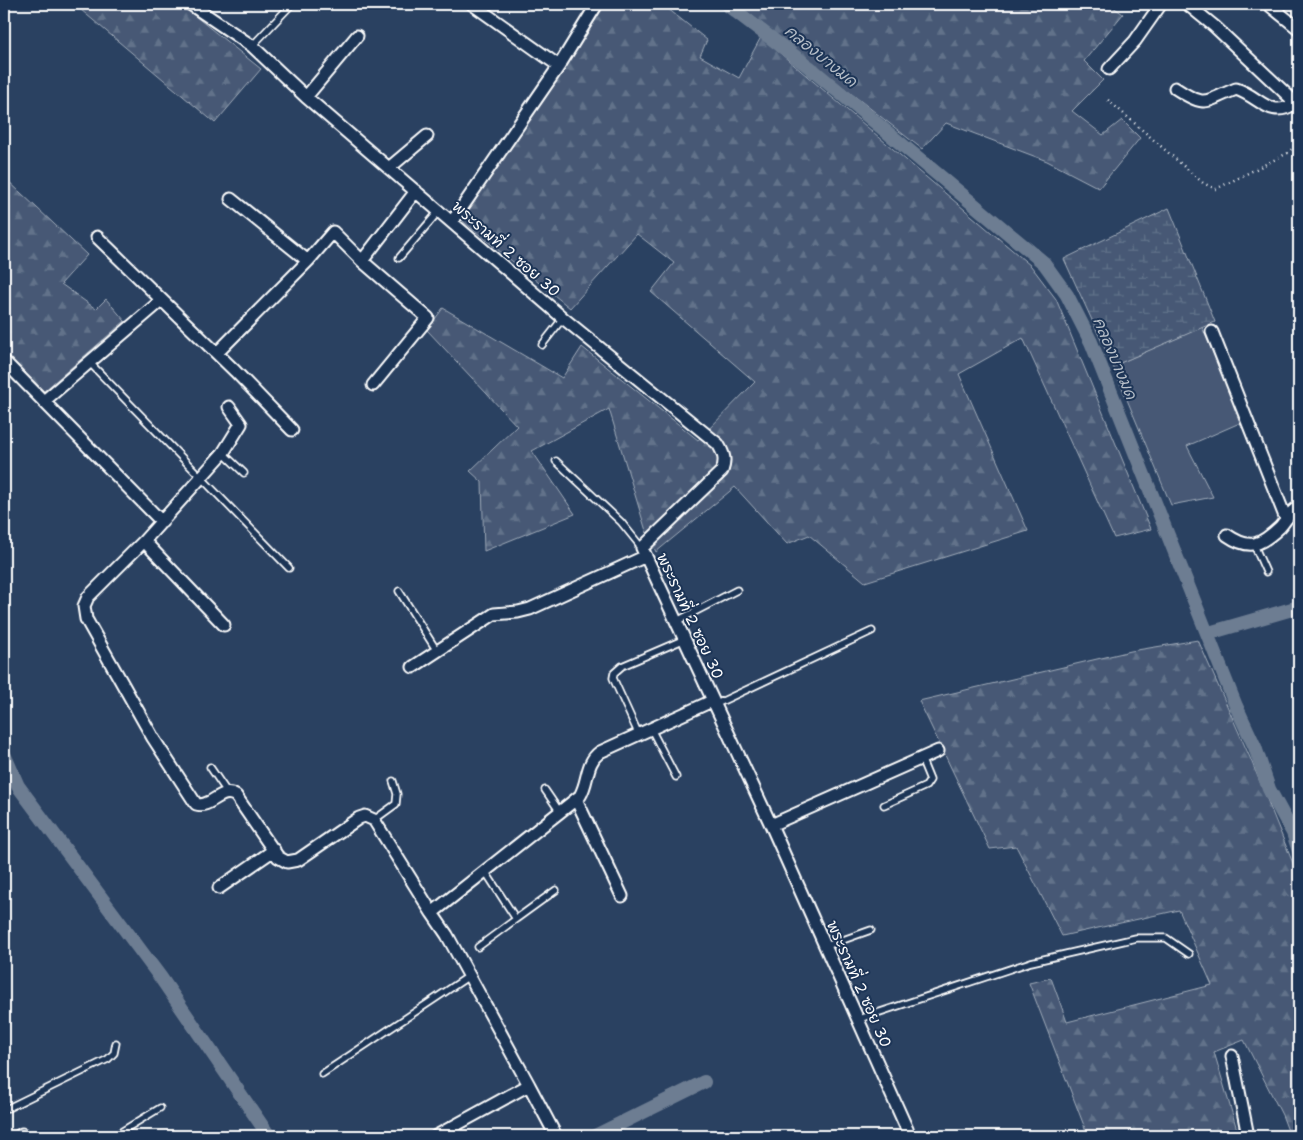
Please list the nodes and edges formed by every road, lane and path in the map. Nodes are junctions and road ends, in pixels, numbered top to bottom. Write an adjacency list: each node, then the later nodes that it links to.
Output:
1 (190, 4): 10 (street, พระรามที่ 2 ซอย 30)
2 (292, 4): 10 (lane)
3 (472, 4): 11 (street)
4 (597, 4): 11 (street)
5 (1161, 4): 12 (street)
6 (1187, 4): 16 (street)
7 (1268, 4): 8 (street)
8 (1299, 29)
9 (357, 36): 14 (street)
10 (252, 46): 14 (street, พระรามที่ 2 ซอย 30)
11 (559, 66): 23 (street)
12 (1109, 69)
13 (1175, 88): 16 (street)
14 (306, 97): 19 (street, พระรามที่ 2 ซอย 30)
15 (1108, 100): 18 (path)
16 (1298, 104)
17 (427, 136): 19 (street)
18 (1299, 141)
19 (389, 168): 20 (street, พระรามที่ 2 ซอย 30)
20 (416, 191): 22 (street, พระรามที่ 2 ซอย 30); 27 (street)
21 (231, 198): 26 (street)
22 (439, 211): 23 (street, พระรามที่ 2 ซอย 30); 25 (lane)
23 (452, 222): 29 (street, พระรามที่ 2 ซอย 30)
24 (97, 237): 28 (street)
25 (399, 258)
26 (308, 260): 27 (street); 32 (street)
27 (362, 260): 35 (street)
28 (162, 300): 32 (street); 34 (street)
29 (563, 318): 31 (lane); 49 (street, พระรามที่ 2 ซอย 30)
30 (1212, 332): 44 (street)
31 (542, 344)
32 (217, 354): 38 (street)
33 (4, 361): 36 (street)
34 (90, 363): 36 (street); 42 (lane)
35 (373, 385)
36 (44, 401): 45 (street)
37 (229, 407): 39 (street)
38 (292, 430)
39 (223, 453): 41 (lane); 42 (street)
40 (556, 461): 49 (lane)
41 (244, 473)
42 (201, 477): 45 (street); 50 (lane)
43 (1299, 507): 44 (street)
44 (1286, 519): 48 (street)
45 (162, 522): 47 (street)
46 (1228, 535): 48 (street)
47 (144, 541): 55 (street); 69 (street)
48 (1254, 545): 51 (lane)
49 (644, 552): 54 (street, พระรามที่ 2 ซอย 30); 58 (street)
50 (289, 568)
51 (1266, 572)
52 (737, 590): 54 (lane)
53 (399, 591): 58 (lane)
54 (677, 621): 57 (street, พระรามที่ 2 ซอย 30)
55 (224, 625)
56 (872, 631): 60 (lane)
57 (684, 639): 60 (street, พระรามที่ 2 ซอย 30); 62 (lane)
58 (437, 651): 59 (street)
59 (413, 667)
60 (713, 703): 61 (street); 74 (street, พระรามที่ 2 ซอย 30)
61 (651, 729): 62 (street); 66 (lane)
62 (639, 734): 70 (street)
63 (938, 751): 64 (street)
64 (921, 758): 71 (lane); 74 (street)
65 (210, 767): 69 (lane)
66 (676, 777)
67 (393, 781): 73 (lane)
68 (545, 790): 72 (lane)
69 (227, 792): 75 (street)
70 (576, 800): 72 (street); 79 (street)
71 (884, 805)
72 (560, 812): 76 (street)
73 (374, 820): 75 (street); 80 (street)
74 (772, 824): 83 (street, พระรามที่ 2 ซอย 30)
75 (274, 850): 77 (street)
76 (485, 871): 80 (street); 81 (lane)
77 (219, 888)
78 (556, 890): 81 (lane)
79 (622, 896)
80 (432, 913): 86 (street)
81 (516, 919): 84 (lane)
82 (872, 930): 83 (lane)
83 (826, 946): 87 (street, พระรามที่ 2 ซอย 30)
84 (478, 947)
85 (1189, 954): 87 (lane)
86 (469, 976): 90 (lane); 91 (street)
87 (859, 1019): 99 (street, พระรามที่ 2 ซอย 30)
88 (116, 1044): 92 (lane)
89 (1232, 1056): 100 (street)
90 (322, 1074)
91 (529, 1085): 97 (street); 98 (street)
92 (8, 1108)
93 (160, 1108): 96 (lane)
94 (19, 1136): 95 (street)
95 (23, 1136)
96 (114, 1136)
97 (436, 1136)
98 (556, 1136)
99 (910, 1136)
100 (1248, 1136)

